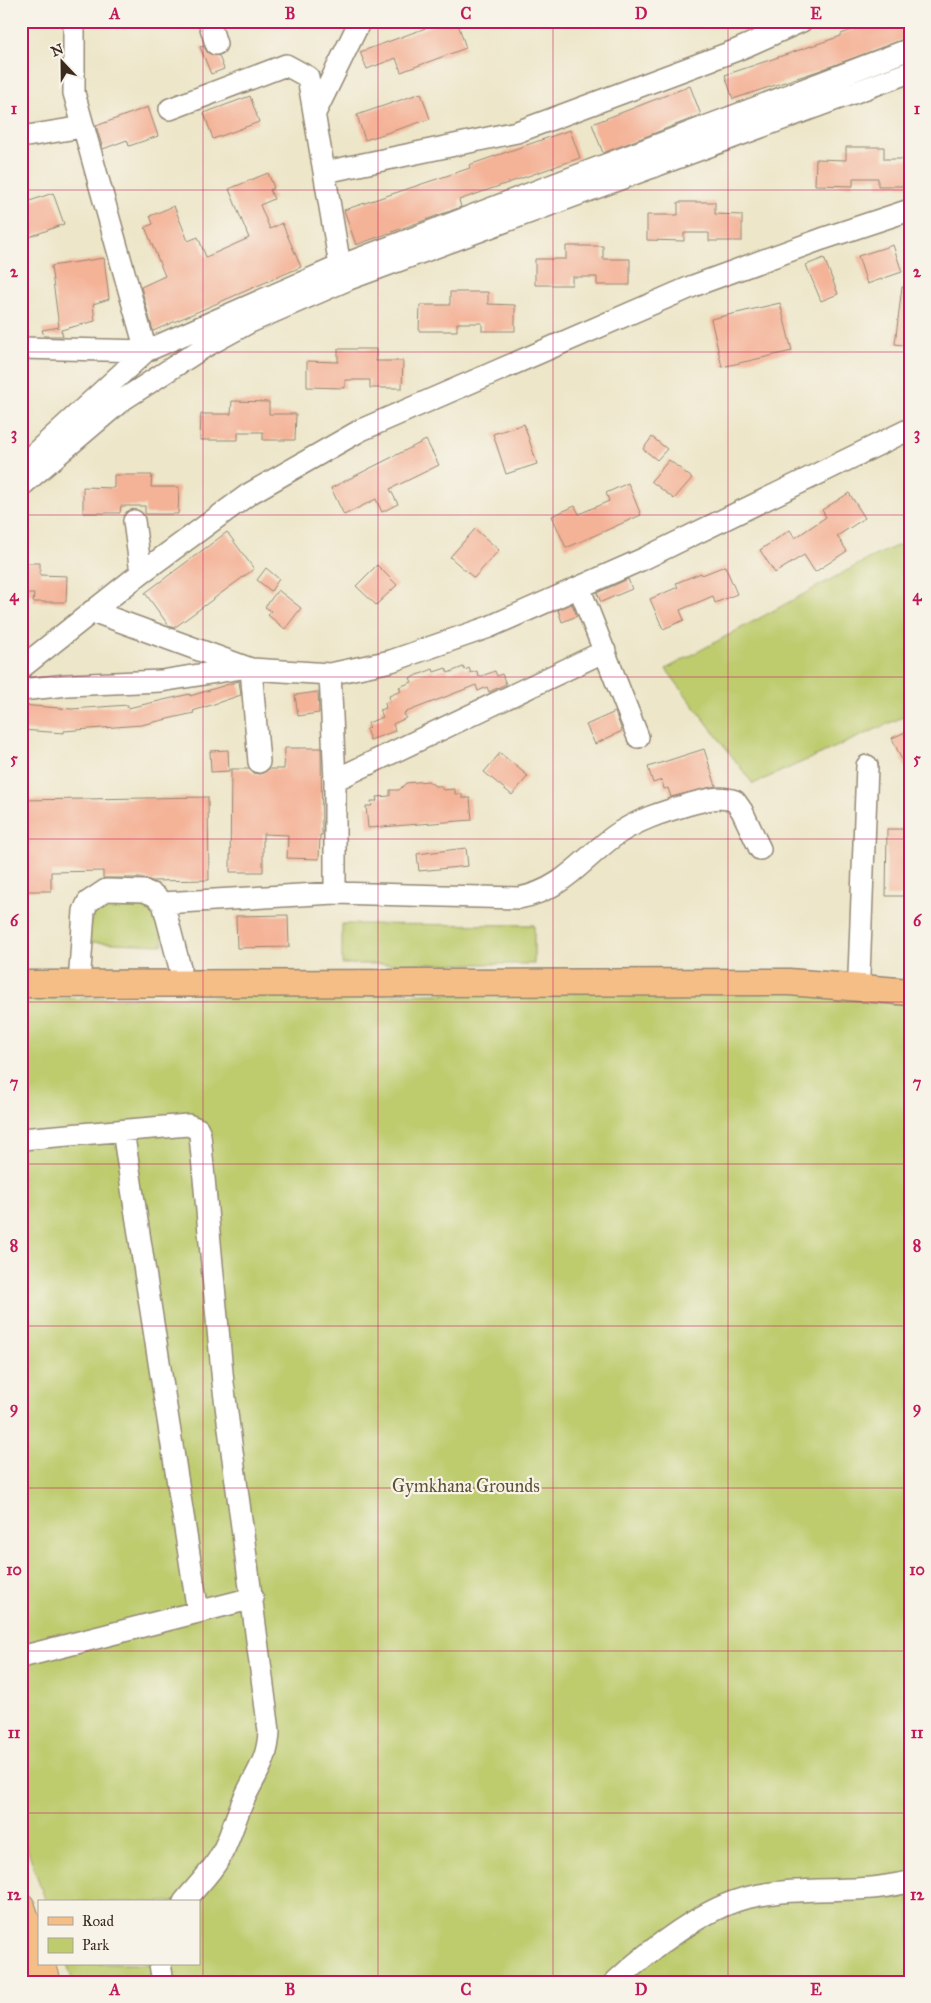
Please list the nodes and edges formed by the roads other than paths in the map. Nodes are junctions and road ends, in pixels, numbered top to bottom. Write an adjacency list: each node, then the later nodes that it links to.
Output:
1 (74, 21): 10 (street)
2 (209, 21): 5 (street)
3 (360, 21): 9 (street)
4 (802, 21): 12 (street)
5 (216, 44)
6 (910, 49): 14 (street)
7 (910, 72): 19 (street)
8 (170, 109): 9 (street)
9 (315, 114): 12 (street)
10 (83, 127): 11 (street); 16 (street)
11 (21, 137)
12 (325, 172): 14 (street)
13 (910, 210): 21 (street)
14 (340, 266): 16 (street)
15 (21, 348): 16 (street)
16 (146, 351): 18 (street)
17 (910, 429): 22 (street)
18 (21, 466)
19 (21, 486)
20 (134, 521): 21 (street)
21 (141, 573): 23 (street)
22 (579, 587): 24 (street); 27 (street)
23 (92, 611): 25 (street); 26 (street)
24 (605, 651): 29 (street); 32 (street)
25 (21, 668)
26 (247, 668): 27 (street); 28 (street); 30 (street)
27 (330, 674): 32 (street)
28 (21, 690)
29 (638, 737)
30 (259, 762)
31 (867, 766): 38 (street)
32 (335, 780): 34 (street)
33 (760, 849): 34 (street)
34 (334, 893): 35 (street)
35 (163, 903): 36 (street); 39 (street)
36 (180, 968): 38 (main road); 39 (main road)
37 (21, 971): 39 (main road)
38 (860, 975): 40 (main road)
39 (79, 978): 41 (main road); 42 (main road)
40 (910, 978)
41 (21, 984)
42 (910, 992)
43 (123, 1131): 44 (street); 45 (street); 46 (street)
44 (21, 1139)
45 (252, 1598): 46 (street); 49 (street)
46 (198, 1612): 47 (street)
47 (21, 1657)
48 (910, 1882): 58 (street)
49 (186, 1900)
50 (21, 1907): 51 (highway)
51 (38, 1956)
52 (42, 1966): 56 (highway)
53 (160, 1966): 57 (street)
54 (21, 1971): 55 (highway)
55 (25, 1982)
56 (47, 1982)
57 (163, 1982)
58 (615, 1982)

